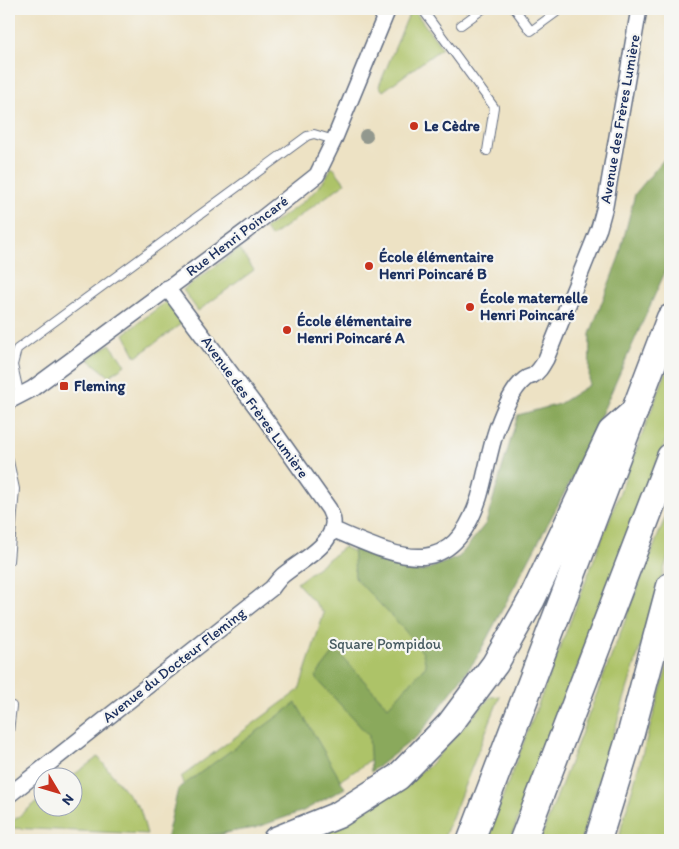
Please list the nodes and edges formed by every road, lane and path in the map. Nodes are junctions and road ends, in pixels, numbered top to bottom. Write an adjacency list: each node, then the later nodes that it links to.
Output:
1 (388, 9): 9 (street, Rue Henri Poincaré)
2 (422, 9): 10 (lane)
3 (483, 9): 8 (lane)
4 (515, 9): 5 (lane)
5 (561, 9)
6 (639, 9): 7 (lane, Avenue des Frères Lumière); 17 (street, Avenue des Frères Lumière)
7 (648, 9)
8 (461, 25)
9 (334, 140): 11 (street, Rue Henri Poincaré); 13 (lane)
10 (486, 151)
11 (167, 288): 13 (street, Rue Henri Poincaré); 17 (street, Avenue des Frères Lumière)
12 (670, 318): 14 (highway)
13 (14, 399)
14 (635, 411): 23 (highway); 24 (highway)
15 (670, 457): 25 (highway)
16 (9, 461): 18 (lane)
17 (332, 530): 22 (street, Avenue du Docteur Fleming)
18 (9, 562)
19 (670, 586): 26 (highway)
20 (9, 706): 21 (lane)
21 (9, 732)
22 (9, 795)
23 (276, 840)
24 (471, 840)
25 (523, 840)
26 (598, 840)

